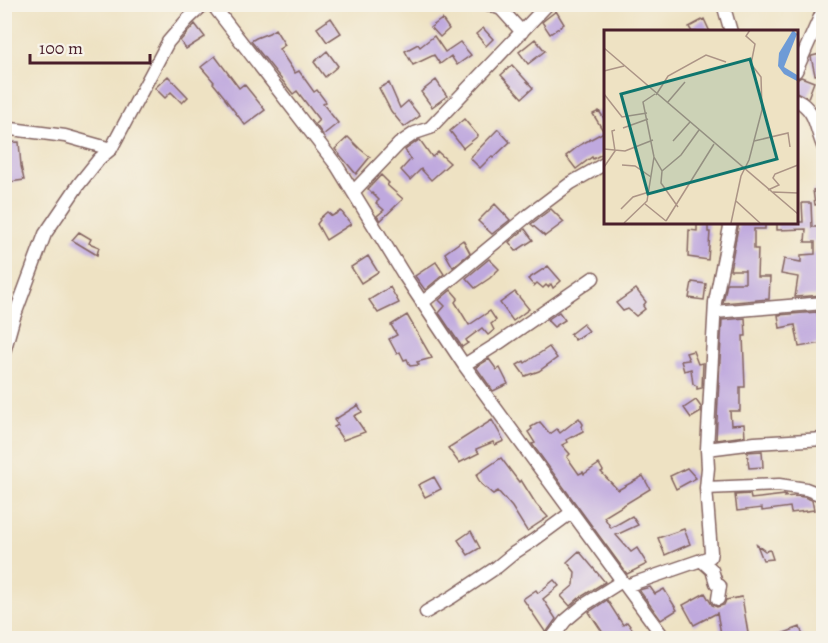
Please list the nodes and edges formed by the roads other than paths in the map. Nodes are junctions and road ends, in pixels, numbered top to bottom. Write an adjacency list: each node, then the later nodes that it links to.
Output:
1 (204, 4): 13 (street)
2 (212, 4): 15 (street)
3 (488, 4): 8 (street)
4 (548, 4): 8 (street)
5 (723, 4): 7 (street)
6 (823, 8): 9 (street)
7 (730, 30)
8 (522, 32): 15 (street)
9 (798, 66)
10 (798, 101): 12 (street)
11 (4, 128): 13 (street)
12 (824, 148)
13 (111, 149): 21 (street)
14 (604, 164): 18 (street)
15 (352, 192): 18 (street)
16 (731, 224): 20 (street)
17 (593, 278): 22 (street)
18 (422, 303): 22 (street)
19 (824, 303): 20 (street)
20 (715, 312): 24 (street)
21 (4, 352)
22 (464, 365): 27 (street)
23 (824, 439): 24 (street)
24 (707, 449): 25 (street)
25 (706, 488): 26 (street); 28 (street)
26 (824, 496)
27 (572, 512): 29 (street); 31 (street)
28 (701, 560): 29 (street); 30 (street)
29 (624, 583): 32 (street); 33 (street)
30 (718, 599)
31 (426, 612)
32 (552, 639)
33 (664, 639)

